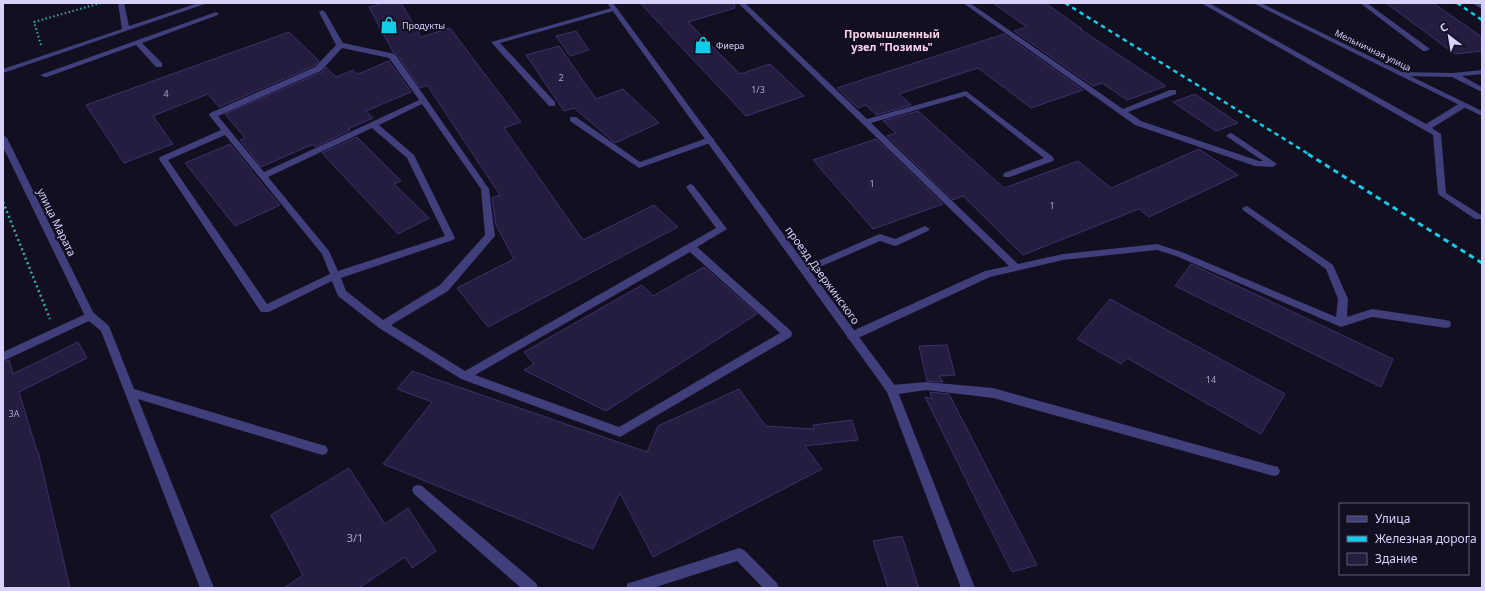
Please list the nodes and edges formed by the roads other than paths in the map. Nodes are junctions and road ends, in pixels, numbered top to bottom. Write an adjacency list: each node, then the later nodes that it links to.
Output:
1 (120, 3): 13 (street)
2 (205, 3): 13 (street)
3 (741, 3): 31 (street)
4 (966, 3): 28 (street)
5 (1204, 3): 33 (street)
6 (1256, 3): 20 (street, Мельничная улица)
7 (1363, 3): 16 (street)
8 (1475, 3): 10 (street)
9 (613, 6): 26 (street); 37 (street, проезд Дзержинского)
10 (1482, 7)
11 (322, 12): 15 (street)
12 (216, 14): 14 (street)
13 (126, 30): 18 (street)
14 (137, 42): 17 (street); 21 (street)
15 (340, 45): 25 (street); 34 (street)
16 (1426, 49)
17 (159, 65)
18 (3, 71)
19 (1482, 72): 22 (street)
20 (1401, 74): 22 (street); 27 (street, Мельничная улица)
21 (44, 75)
22 (1453, 75): 23 (street)
23 (1482, 90)
24 (1173, 92): 28 (street)
25 (423, 101): 32 (street); 51 (street)
26 (552, 104)
27 (1463, 105): 29 (street, Мельничная улица); 33 (street)
28 (1122, 112): 35 (street)
29 (1482, 114)
30 (573, 119): 37 (street)
31 (865, 122): 38 (street); 45 (street)
32 (373, 124): 39 (street); 47 (street)
33 (1425, 128): 42 (street)
34 (227, 132): 39 (street); 47 (street)
35 (1230, 136)
36 (3, 138): 48 (street, улица Марата)
37 (710, 140): 46 (street, проезд Дзержинского)
38 (1007, 175)
39 (263, 176): 47 (street)
40 (690, 187): 44 (street)
41 (1247, 209): 49 (street)
42 (1478, 217)
43 (925, 229): 46 (street)
44 (691, 247): 54 (street); 54 (street)
45 (1016, 267): 49 (street); 52 (street)
46 (805, 270): 52 (street, проезд Дзержинского)
47 (335, 276): 51 (street)
48 (90, 316): 53 (street); 56 (street)
49 (1341, 323): 50 (street)
50 (1446, 324)
51 (383, 325): 54 (street)
52 (852, 336): 55 (street, проезд Дзержинского)
53 (3, 357)
54 (465, 376)
55 (892, 390): 58 (street); 64 (street, проезд Дзержинского)
56 (130, 392): 57 (street); 60 (street)
57 (322, 450)
58 (1274, 471)
59 (418, 490): 61 (street)
60 (207, 588)
61 (531, 588)
62 (633, 588): 63 (street)
63 (772, 588)
64 (968, 588)

